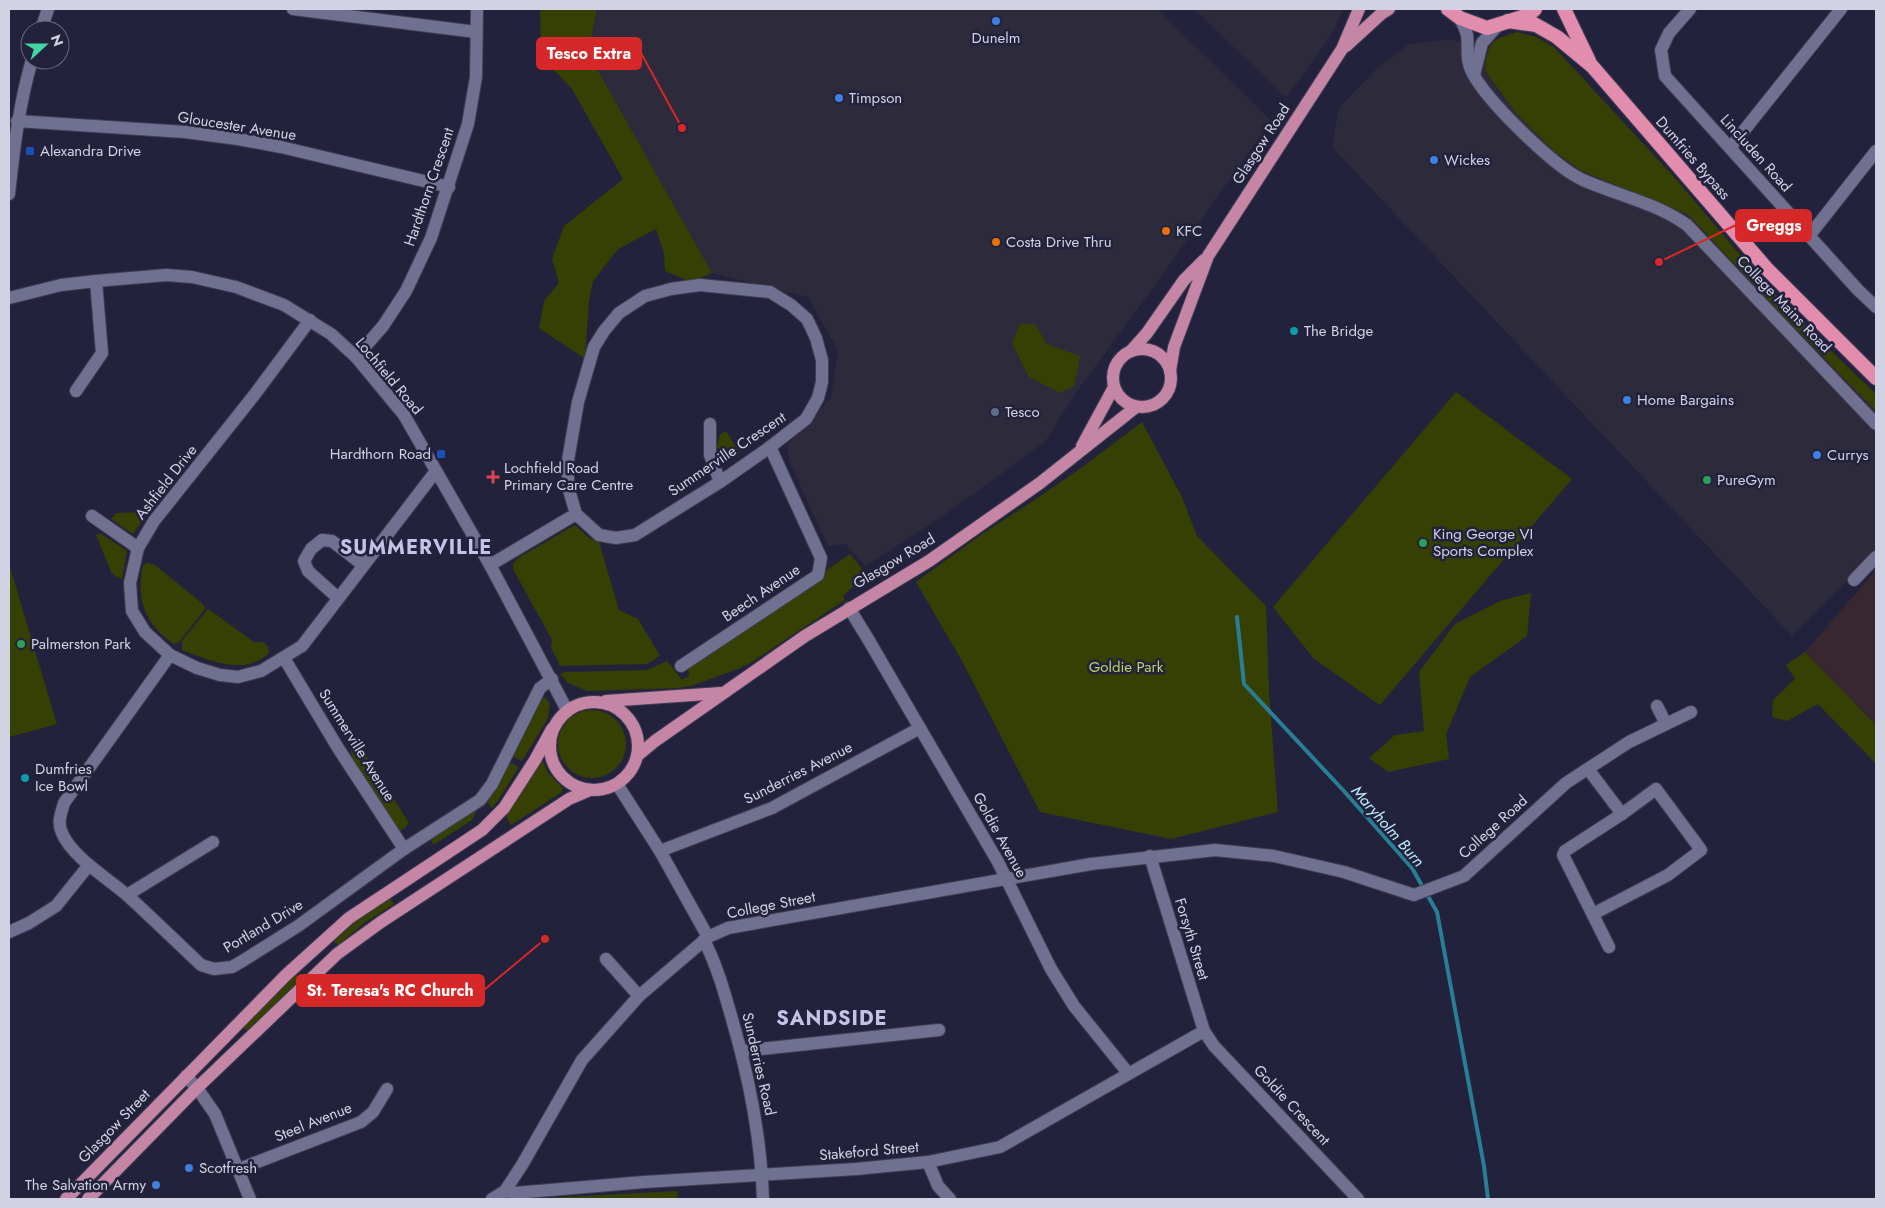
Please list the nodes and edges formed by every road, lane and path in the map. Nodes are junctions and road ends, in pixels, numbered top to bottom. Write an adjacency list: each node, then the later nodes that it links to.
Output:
1 (297, 9): 12 (street)
2 (477, 9): 12 (street, Hardthorn Crescent)
3 (1359, 9): 13 (main road, Glasgow Road)
4 (1389, 9): 13 (main road, Glasgow Road)
5 (1448, 9): 10 (highway, Dumfries Bypass)
6 (1535, 9): 11 (highway)
7 (1564, 9): 14 (highway, Dumfries Bypass)
8 (1690, 9): 18 (street, Lincluden Road)
9 (1841, 9): 18 (street)
10 (1460, 18): 11 (highway, Dumfries Bypass); 16 (street, College Mains Road)
11 (1503, 23): 14 (highway, Dumfries Bypass); 16 (street)
12 (476, 32): 20 (street, Hardthorn Crescent)
13 (1342, 50): 23 (main road, Glasgow Road)
14 (1592, 66): 31 (highway, Dumfries Bypass)
15 (29, 70): 17 (street)
16 (1474, 75): 36 (street, College Mains Road)
17 (17, 121): 20 (street, Gloucester Avenue); 21 (street)
18 (1730, 148): 22 (street, Lincluden Road)
19 (1876, 151): 22 (street)
20 (449, 187): 29 (street, Hardthorn Crescent)
21 (9, 194)
22 (1809, 236): 26 (street, Lincluden Road)
23 (1208, 256): 28 (main road, Glasgow Road); 30 (main road, Glasgow Road)
24 (96, 281): 25 (street, Lochfield Road); 27 (street, Lochfield Road); 33 (street)
25 (9, 298)
26 (1876, 307)
27 (310, 320): 29 (street, Lochfield Road); 43 (street, Ashfield Drive)
28 (1131, 351): 30 (main road); 32 (main road)
29 (356, 357): 39 (street, Lochfield Road)
30 (1170, 371): 34 (main road)
31 (1876, 378)
32 (1114, 387): 34 (main road); 38 (main road, Glasgow Road)
33 (76, 391)
34 (1136, 407): 38 (main road, Glasgow Road)
35 (710, 424): 40 (street)
36 (1876, 424)
37 (770, 447): 40 (street, Summerville Crescent); 41 (street, Summerville Crescent); 52 (street, Beech Avenue)
38 (1079, 450): 49 (main road, Glasgow Road)
39 (436, 471): 45 (street, Ashfield Drive); 46 (street, Lochfield Road)
40 (720, 482): 41 (street, Summerville Crescent)
41 (576, 514): 46 (street)
42 (92, 516): 43 (street)
43 (138, 548): 50 (street, Ashfield Drive)
44 (1876, 558): 47 (street)
45 (363, 565): 48 (street, Ashfield Drive); 48 (street)
46 (490, 565): 53 (street, Lochfield Road)
47 (1854, 580)
48 (338, 598): 51 (street, Ashfield Drive)
49 (848, 608): 54 (main road, Glasgow Road); 61 (street, Goldie Avenue)
50 (170, 656): 51 (street, Ashfield Drive); 71 (street, Portland Drive)
51 (284, 658): 68 (street, Summerville Avenue)
52 (682, 666)
53 (552, 679): 57 (street, Lochfield Road); 68 (street, Portland Drive)
54 (722, 693): 55 (main road); 62 (main road, Glasgow Road)
55 (601, 702): 57 (main road); 62 (main road)
56 (1657, 706): 59 (street)
57 (567, 710): 60 (main road)
58 (1691, 712): 59 (street, College Road)
59 (1666, 724): 63 (street, College Road)
60 (552, 728): 65 (main road); 84 (main road, Glasgow Street)
61 (920, 728): 69 (street, Sunderries Avenue); 72 (street, Goldie Avenue)
62 (637, 756): 64 (main road)
63 (1588, 769): 66 (street); 70 (street, College Road)
64 (617, 784): 65 (main road); 69 (street, Sunderries Road)
65 (590, 790): 85 (main road, Glasgow Street)
66 (1622, 814): 74 (street); 74 (street)
67 (213, 842): 73 (street)
68 (404, 849): 73 (street, Portland Drive)
69 (660, 851): 76 (street, Sunderries Road)
70 (1150, 856): 72 (street, College Street); 81 (street, Forsyth Street)
71 (89, 865): 73 (street, Portland Drive); 75 (street)
72 (1006, 880): 76 (street, College Street); 83 (street, Goldie Avenue)
73 (127, 895)
74 (1592, 914): 77 (street)
75 (9, 932)
76 (706, 938): 79 (street, College Street); 82 (street, Sunderries Road)
77 (1609, 947)
78 (606, 959): 79 (street)
79 (640, 996): 90 (street, College Street)
80 (939, 1030): 82 (street)
81 (1204, 1032): 83 (street, Stakeford Street); 97 (street, Goldie Crescent)
82 (742, 1051): 89 (street, Sunderries Road)
83 (1128, 1073): 87 (street, Stakeford Street)
84 (186, 1076): 85 (street); 91 (main road, Glasgow Street)
85 (197, 1088): 88 (street); 92 (main road, Glasgow Street)
86 (388, 1089): 88 (street, Steel Avenue)
87 (928, 1162): 89 (street, Stakeford Street); 96 (street)
88 (239, 1169): 93 (street)
89 (762, 1175): 90 (street, Stakeford Street); 95 (street, Sunderries Road)
90 (505, 1191): 94 (street, College Street)
91 (66, 1199)
92 (88, 1199)
93 (250, 1199)
94 (492, 1199)
95 (763, 1199)
96 (950, 1199)
97 (1358, 1199)

